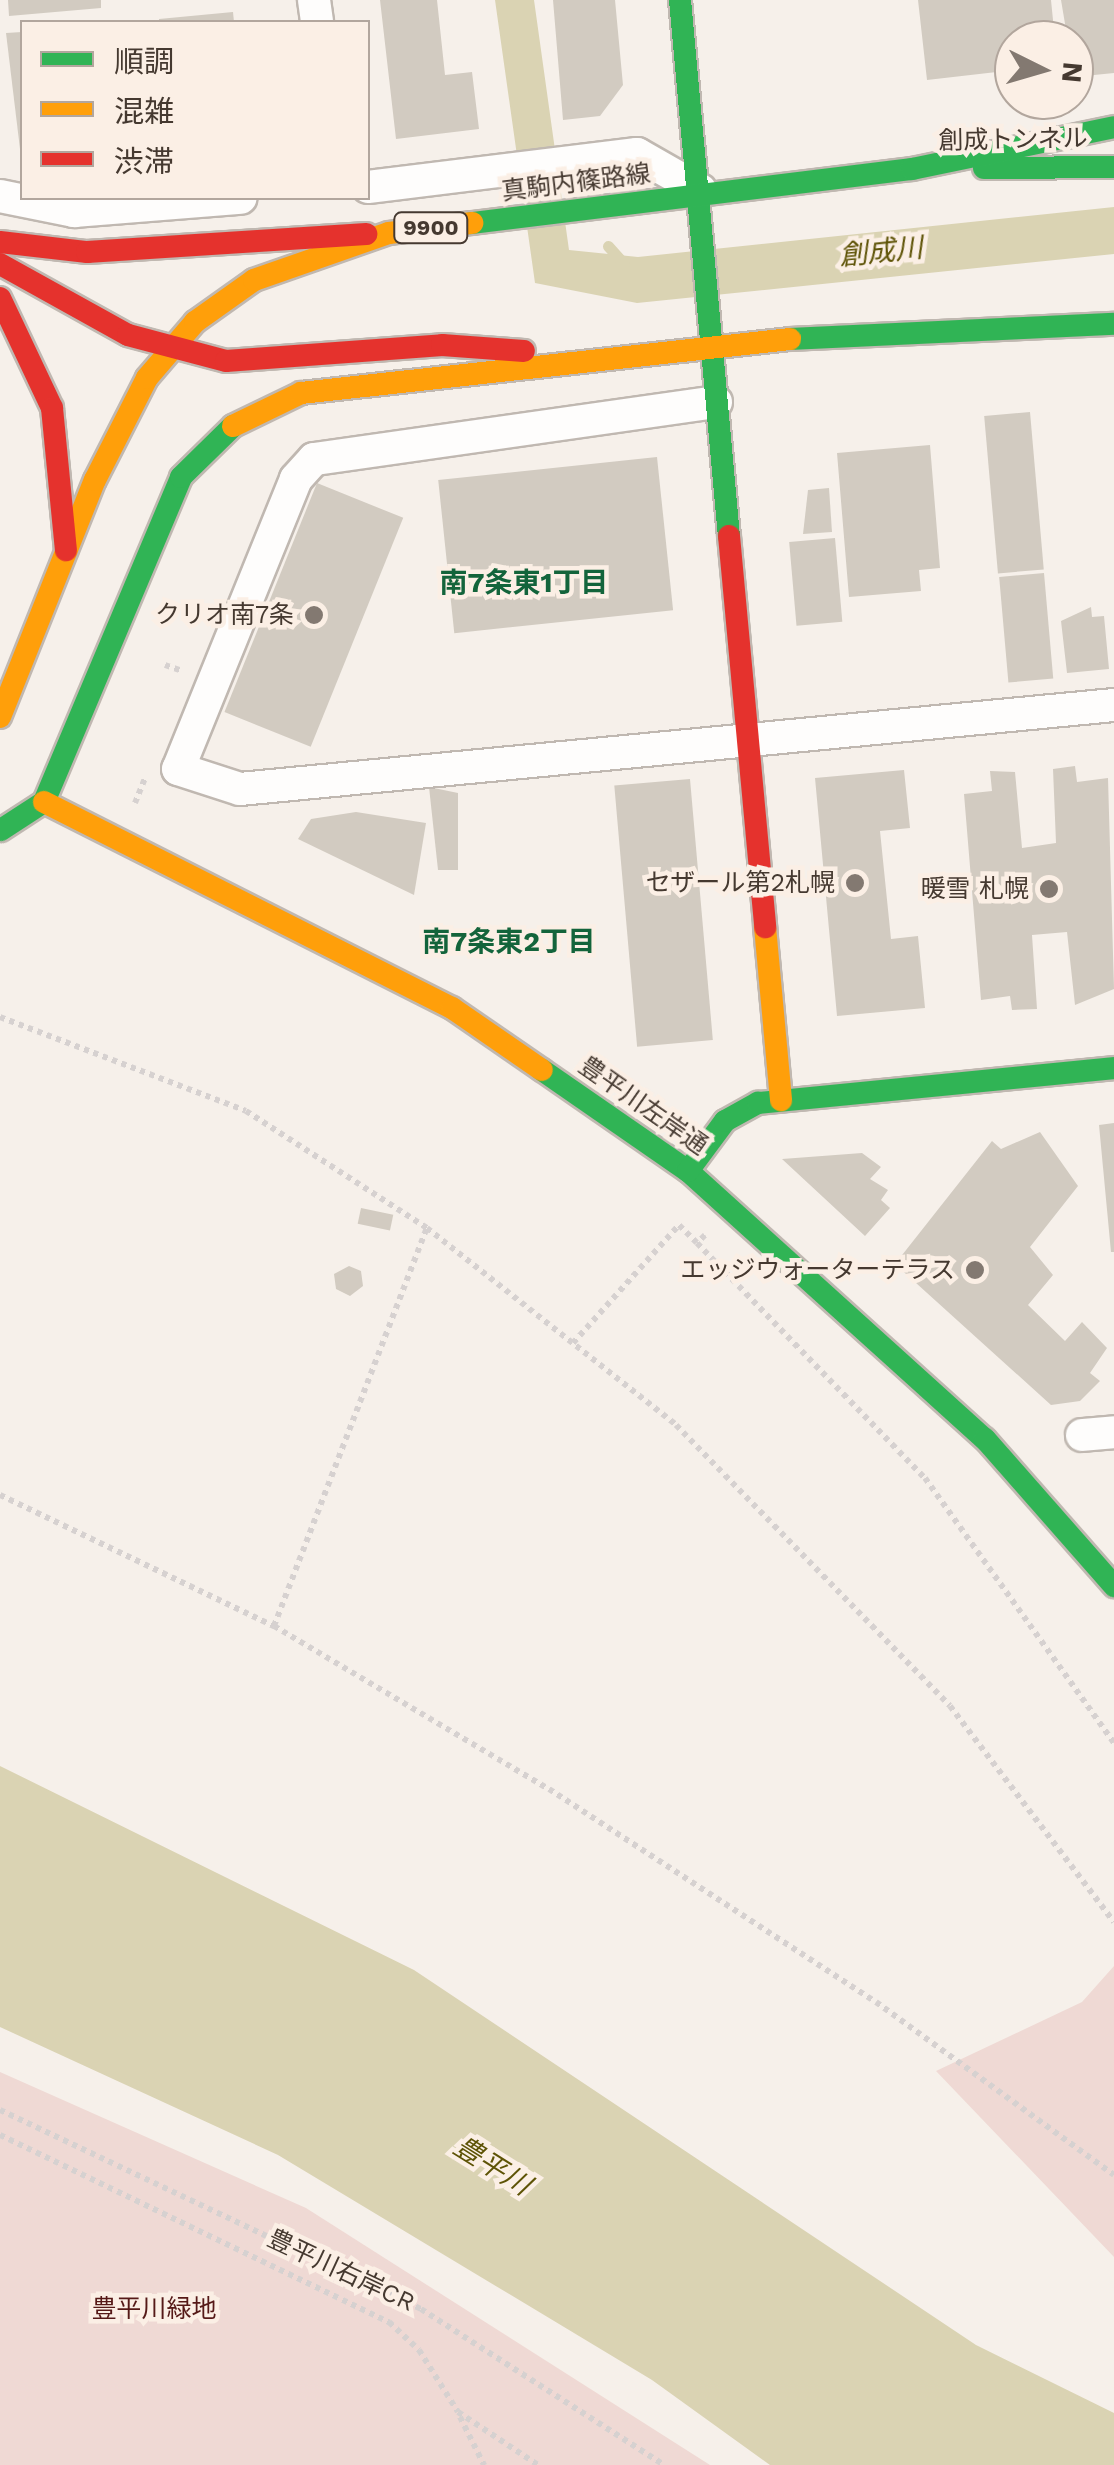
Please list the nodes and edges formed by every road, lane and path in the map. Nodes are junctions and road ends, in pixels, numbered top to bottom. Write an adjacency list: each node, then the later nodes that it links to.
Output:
1 (680, 0): 6 (street)
2 (1114, 127): 4 (street, 真駒内篠路線 / 9900)
3 (1114, 167): 4 (street, 創成トンネル)
4 (912, 168): 6 (street, 真駒内篠路線 / 9900)
5 (370, 186): 6 (street)
6 (700, 190): 9 (street, 真駒内篠路線 / 9900); 15 (street)
7 (0, 196): 8 (street)
8 (214, 200)
9 (389, 233): 10 (street); 14 (street, 真駒内篠路線 / 9900)
10 (0, 242)
11 (0, 264): 14 (street)
12 (0, 298): 18 (street)
13 (1114, 324): 15 (street)
14 (170, 346): 16 (street); 18 (street, 真駒内篠路線 / 9900)
15 (711, 347): 16 (street); 17 (street)
16 (591, 355): 24 (street)
17 (716, 402): 23 (street); 23 (street)
18 (66, 552): 22 (street, 真駒内篠路線 / 9900)
19 (165, 664): 20 (path)
20 (187, 674)
21 (1114, 705): 23 (street)
22 (1, 712)
23 (747, 740): 28 (street)
24 (44, 802): 25 (street); 29 (street, 豊平川左岸通)
25 (0, 830)
26 (0, 1018): 31 (path)
27 (1114, 1068): 28 (street)
28 (781, 1100): 29 (street)
29 (688, 1172): 35 (street, 豊平川左岸通)
30 (716, 1224): 32 (path)
31 (427, 1228): 33 (path); 36 (path)
32 (697, 1243): 33 (path); 37 (path)
33 (572, 1343): 38 (path)
34 (0, 1495): 36 (path)
35 (1114, 1586)
36 (274, 1626): 41 (path)
37 (1114, 1743)
38 (1114, 1922)
39 (0, 2110): 45 (path, 豊平川右岸CR)
40 (0, 2135): 42 (path)
41 (1114, 2176)
42 (458, 2412): 43 (path); 44 (path)
43 (484, 2465)
44 (538, 2465)
45 (664, 2465)

